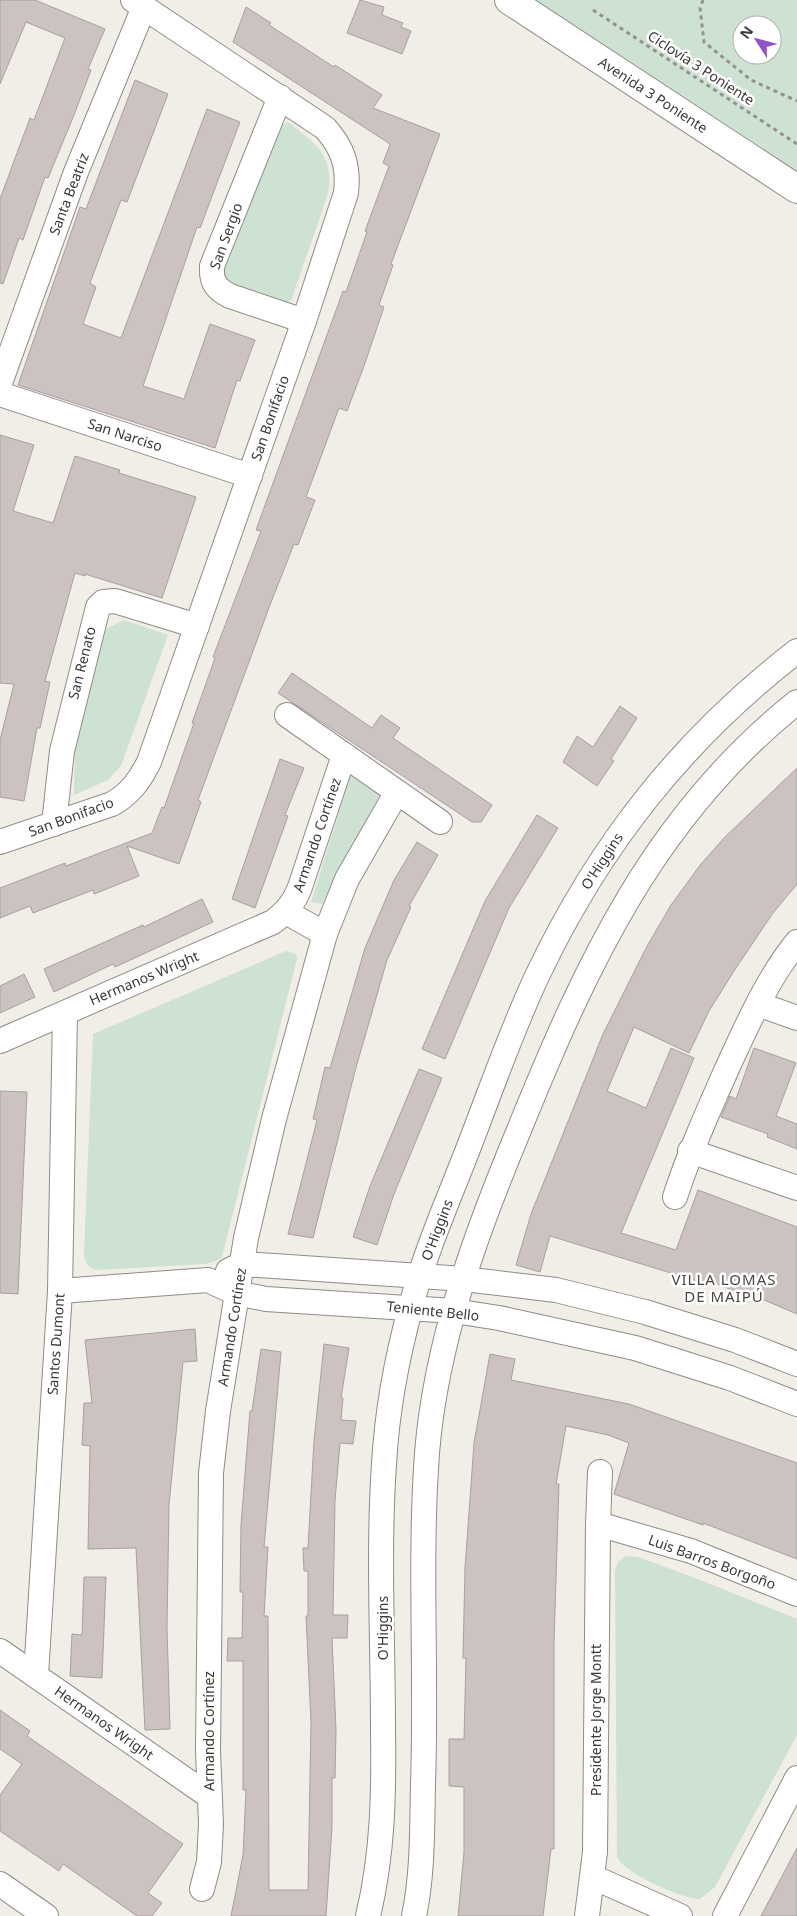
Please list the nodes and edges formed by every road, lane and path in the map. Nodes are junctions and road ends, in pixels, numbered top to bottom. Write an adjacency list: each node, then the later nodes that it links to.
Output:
1 (510, 0): 8 (street, Avenida 3 Poniente)
2 (703, 0): 6 (path)
3 (138, 4): 5 (street, San Bonifacio); 10 (street, Santa Beatriz)
4 (593, 10): 7 (path, Ciclovía 3 Poniente)
5 (280, 97): 9 (street, San Bonifacio); 9 (street, San Sergio)
6 (797, 101)
7 (797, 144)
8 (797, 189)
9 (304, 322): 12 (street, San Bonifacio)
10 (0, 383)
11 (0, 394): 12 (street, San Narciso)
12 (250, 476): 13 (street, San Bonifacio)
13 (198, 626): 20 (street, San Bonifacio); 20 (street, San Renato)
14 (797, 651): 33 (street, O'Higgins)
15 (797, 702): 34 (street)
16 (287, 715): 17 (street)
17 (344, 755): 18 (street); 22 (street, Armando Cortínez)
18 (397, 792): 19 (street); 23 (street, Armando Cortínez)
19 (440, 822)
20 (54, 824): 21 (street, San Bonifacio)
21 (0, 842)
22 (286, 912): 23 (street); 26 (street, Hermanos Wright)
23 (324, 934): 32 (street, Armando Cortínez)
24 (797, 942): 25 (street)
25 (758, 1004): 27 (street); 29 (street)
26 (65, 1013): 28 (street, Hermanos Wright); 36 (street, Santos Dumont)
27 (797, 1018)
28 (0, 1040)
29 (690, 1151): 30 (street); 31 (street)
30 (797, 1188)
31 (675, 1197)
32 (242, 1264): 33 (street); 35 (street); 37 (street, Armando Cortínez)
33 (420, 1275): 34 (street); 38 (street, O'Higgins)
34 (464, 1279): 39 (street); 40 (street)
35 (208, 1280): 36 (street, Teniente Bello); 37 (street, Teniente Bello)
36 (60, 1291): 46 (street, Santos Dumont)
37 (236, 1293): 38 (street, Teniente Bello); 48 (street, Armando Cortínez)
38 (410, 1308): 39 (street, Teniente Bello); 53 (street, O'Higgins)
39 (454, 1311): 41 (street, Teniente Bello); 54 (street)
40 (797, 1364)
41 (797, 1404)
42 (600, 1472): 43 (street, Presidente Jorge Montt)
43 (598, 1524): 44 (street, Luis Barros Borgoño); 49 (street, Presidente Jorge Montt)
44 (797, 1594)
45 (0, 1651): 46 (street, Hermanos Wright)
46 (36, 1676): 48 (street, Hermanos Wright)
47 (797, 1778): 57 (street)
48 (209, 1796): 51 (street, Armando Cortínez)
49 (593, 1877): 55 (street, Presidente Jorge Montt); 56 (street)
50 (0, 1884): 52 (street)
51 (202, 1889)
52 (46, 1916)
53 (368, 1916)
54 (414, 1916)
55 (587, 1916)
56 (680, 1916)
57 (725, 1916)

